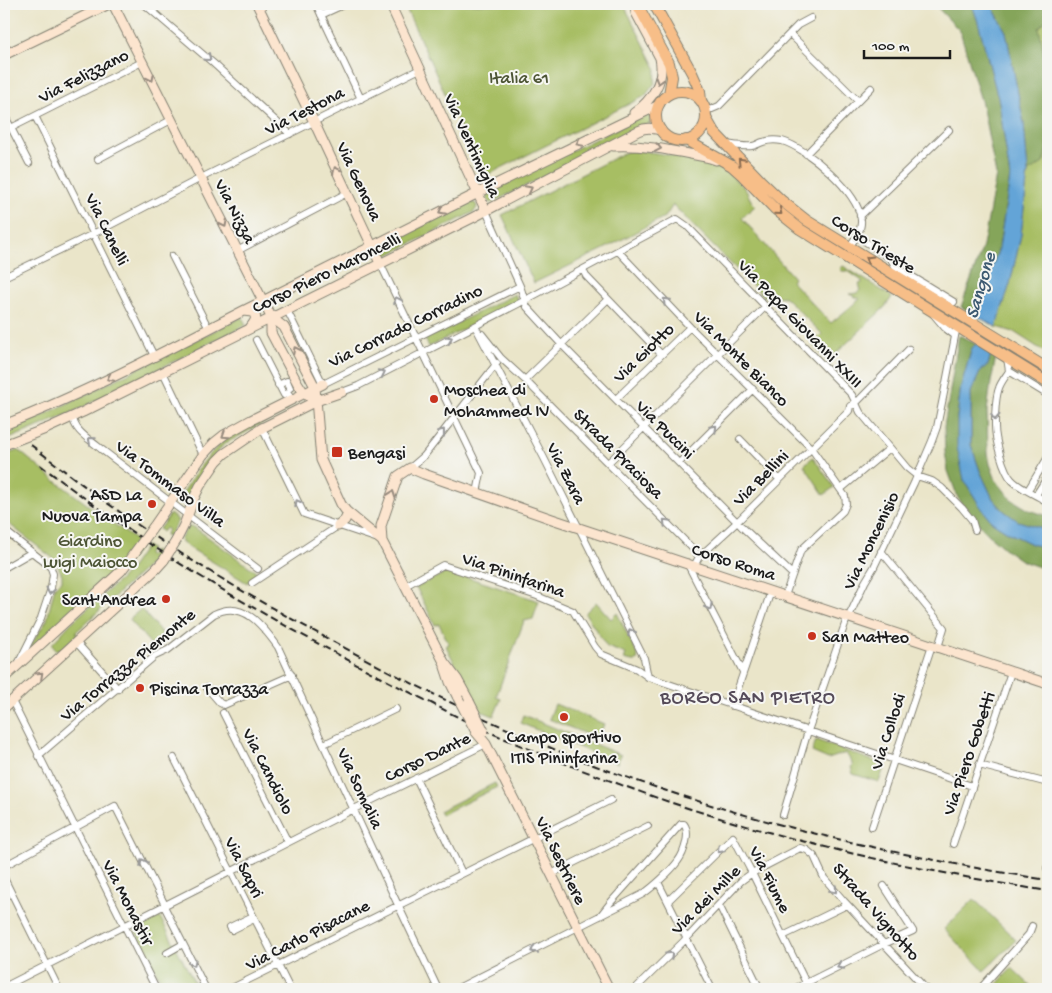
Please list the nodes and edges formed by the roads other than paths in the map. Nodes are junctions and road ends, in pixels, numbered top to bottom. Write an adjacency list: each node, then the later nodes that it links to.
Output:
1 (111, 4): 12 (main road); 13 (main road, Via Nizza)
2 (144, 4): 29 (street, one-way to 29)
3 (257, 4): 24 (main road, Via Genova)
4 (316, 4): 9 (street)
5 (345, 4): 9 (street)
6 (390, 4): 14 (main road, Via Ventimiglia)
7 (636, 4): 16 (main road); 25 (main road, one-way to 25)
8 (654, 4): 20 (main road)
9 (321, 15): 17 (street)
10 (811, 18): 11 (street)
11 (790, 34): 18 (street); 20 (street)
12 (4, 55)
13 (142, 62): 22 (street, Via Felizzano); 23 (main road, Via Nizza, one-way to 23)
14 (420, 69): 17 (street, Via Testona); 39 (main road, Via Ventimiglia)
15 (871, 88): 18 (street)
16 (669, 94): 19 (main road); 20 (main road)
17 (360, 99): 24 (street, Via Testona)
18 (858, 101): 33 (street)
19 (659, 105): 25 (main road, Corso Piero Maroncelli); 27 (main road)
20 (704, 109): 30 (main road); 31 (main road, Corso Trieste)
21 (4, 114): 26 (street)
22 (34, 116): 26 (street, Via Felizzano); 43 (street, Via Canelli)
23 (171, 120): 34 (street); 37 (main road, Via Nizza)
24 (314, 122): 29 (street, Via Testona); 38 (main road, Via Genova, one-way to 24)
25 (622, 122): 39 (main road, Corso Piero Maroncelli, one-way to 39)
26 (11, 128): 35 (street)
27 (661, 130): 30 (main road); 32 (main road, Corso Piero Maroncelli)
28 (949, 130): 41 (street)
29 (290, 134): 37 (street, Via Testona)
30 (686, 140): 36 (main road, Corso Trieste)
31 (725, 144): 33 (street); 46 (main road, Corso Trieste, one-way to 31)
32 (610, 146): 36 (main road, one-way to 36); 40 (main road, Corso Piero Maroncelli, one-way to 32)
33 (806, 154): 41 (street)
34 (98, 159)
35 (29, 163)
36 (732, 166): 66 (main road, Corso Trieste, one-way to 66)
37 (200, 178): 43 (street, Via Testona); 47 (main road, Via Nizza, one-way to 47)
38 (347, 193): 45 (main road, Via Genova); 47 (street)
39 (477, 193): 40 (main road, Via Ventimiglia); 45 (main road, Corso Piero Maroncelli, one-way to 45)
40 (486, 211): 50 (main road, Corso Piero Maroncelli); 53 (street, Via Ventimiglia)
41 (860, 216): 44 (street)
42 (678, 219): 48 (street, Via Corrado Corradino); 58 (street, Via Papa Giovanni XXIII)
43 (93, 234): 52 (street, Via Testona); 74 (street, Via Canelli)
44 (857, 236): 46 (street); 57 (street)
45 (372, 246): 50 (main road, Via Genova); 56 (main road, Corso Piero Maroncelli)
46 (849, 247): 78 (main road, Corso Trieste, one-way to 46)
47 (237, 250): 56 (main road, Via Nizza)
48 (618, 251): 51 (street, Via Corrado Corradino); 63 (street, Via Monte Bianco, one-way to 48)
49 (172, 256): 65 (street)
50 (380, 263): 59 (main road, Corso Piero Maroncelli); 67 (street, Via Genova, one-way to 50)
51 (583, 270): 54 (street); 55 (street, Via Corrado Corradino)
52 (4, 277)
53 (520, 286): 55 (street, Via Ventimiglia); 67 (street, Via Corrado Corradino)
54 (608, 299): 69 (street); 72 (street)
55 (526, 300): 62 (street, Via Corrado Corradino); 69 (street, Via Puccini)
56 (263, 301): 60 (main road, Corso Piero Maroncelli); 61 (main road, Via Nizza)
57 (954, 302)
58 (765, 307): 73 (street); 94 (street, Via Papa Giovanni XXIII)
59 (287, 310): 61 (main road, Corso Piero Maroncelli); 84 (street, Via Nizza)
60 (243, 311): 64 (main road); 65 (main road, Corso Piero Maroncelli)
61 (271, 318): 64 (main road, Corso Piero Maroncelli); 84 (main road, Via Nizza, one-way to 61); 88 (main road, Via Nizza)
62 (475, 326): 71 (street, Via Corrado Corradino, one-way to 62); 76 (street, Strada Praciosa); 77 (street, Via Zara)
63 (690, 326): 72 (street, Via Giotto); 73 (street, Via Monte Bianco)
64 (249, 328): 80 (main road, Corso Piero Maroncelli)
65 (209, 329): 74 (main road, Corso Piero Maroncelli)
66 (959, 331): 75 (main road, Corso Trieste); 109 (street, Via Moncenisio)
67 (415, 338): 71 (street, Via Genova); 84 (street, Via Corrado Corradino)
68 (256, 340): 83 (street)
69 (561, 344): 81 (street); 92 (street, Via Puccini)
70 (909, 350): 94 (street, Via Bellini)
71 (422, 353): 87 (street, Via Corrado Corradino, one-way to 71); 96 (street, Via Genova)
72 (661, 354): 92 (street, Via Giotto)
73 (718, 354): 86 (street, Via Monte Bianco); 98 (street)
74 (154, 356): 97 (main road, Corso Piero Maroncelli, one-way to 97)
75 (1004, 356): 79 (street); 82 (main road, Corso Trieste)
76 (502, 358): 77 (street); 81 (street, Strada Praciosa)
77 (495, 365): 96 (street); 122 (street, Via Zara)
78 (1048, 369)
79 (1009, 371): 89 (street); 113 (street, one-way to 113)
80 (162, 372): 95 (main road, Corso Piero Maroncelli); 104 (street)
81 (525, 380): 106 (street, Strada Praciosa)
82 (1048, 383)
83 (278, 385): 85 (street); 90 (street)
84 (319, 386): 87 (main road); 88 (main road, Via Corrado Corradino); 91 (main road); 93 (main road, Via Nizza)
85 (290, 388)
86 (753, 389): 102 (street, Via Monte Bianco); 107 (street, one-way to 86)
87 (342, 392): 91 (main road)
88 (304, 393): 93 (main road, Via Nizza); 104 (main road, Via Corrado Corradino, one-way to 104)
89 (1048, 395)
90 (287, 396)
91 (328, 397): 93 (main road)
92 (616, 399): 98 (street, Via Puccini)
93 (316, 401): 99 (main road); 118 (main road)
94 (853, 406): 102 (street, Via Bellini); 103 (street, Via Papa Giovanni XXIII)
95 (73, 416): 101 (main road, Corso Piero Maroncelli); 116 (street, Via Tommaso Villa, one-way to 95)
96 (454, 417): 108 (street, one-way to 96); 114 (street, Via Genova)
97 (4, 425)
98 (644, 427): 106 (street); 107 (street, Via Puccini)
99 (262, 428): 119 (main road); 121 (street, one-way to 99)
100 (740, 439): 111 (street)
101 (4, 445)
102 (810, 448): 111 (street, Via Bellini); 112 (street, Via Monte Bianco)
103 (890, 448): 109 (street, Via Papa Giovanni XXIII); 112 (street)
104 (203, 455): 116 (main road, Via Corrado Corradino)
105 (1048, 457): 113 (street)
106 (608, 463): 128 (street, Strada Praciosa, one-way to 106)
107 (679, 463): 120 (street, Via Puccini)
108 (410, 468): 114 (main road, Corso Roma); 125 (main road, Via Sestriere, one-way to 108)
109 (917, 476): 124 (street, Via Moncenisio); 126 (street, Via Moncenisio)
110 (1048, 476): 115 (street)
111 (779, 479): 120 (street, Via Bellini)
112 (841, 489): 132 (street)
113 (1028, 490): 115 (street)
114 (477, 493): 122 (main road, Corso Roma)
115 (1036, 495): 117 (street)
116 (170, 502): 119 (street, Via Tommaso Villa); 142 (main road, Via Corrado Corradino, bridge)
117 (1048, 502)
118 (348, 513): 121 (main road); 125 (main road)
119 (188, 516): 131 (street, Via Tommaso Villa); 139 (main road, bridge)
120 (737, 522): 128 (street, Via Bellini); 132 (street, Via Puccini)
121 (338, 526): 125 (street); 133 (street)
122 (578, 527): 129 (main road, Corso Roma); 146 (street, Via Zara, one-way to 122)
123 (4, 530): 127 (street)
124 (975, 530)
125 (382, 541): 134 (main road, Via Sestriere)
126 (881, 551): 138 (street, Via Moncenisio); 140 (street, Via Collodi)
127 (32, 552): 130 (street); 142 (street, one-way to 142)
128 (699, 557): 129 (street, Via Bellini)
129 (691, 564): 135 (main road, Corso Roma); 143 (street, one-way to 143)
130 (4, 568)
131 (258, 569)
132 (792, 574): 136 (street)
133 (252, 584)
134 (405, 586): 141 (main road, Via Sestriere); 146 (street, Via Pininfarina)
135 (771, 591): 136 (main road, Corso Roma); 143 (street)
136 (785, 596): 138 (main road, Corso Roma)
137 (240, 612): 145 (street, Via Somalia); 150 (street, Via Torrazza Piemonte)
138 (848, 617): 140 (main road, Corso Roma); 156 (street, Via Moncenisio)
139 (76, 642): 150 (street); 151 (main road, one-way to 139)
140 (935, 646): 144 (main road, Corso Roma); 162 (street, Via Collodi)
141 (444, 662): 157 (main road, Via Sestriere, bridge); 157 (main road, Via Sestriere, bridge)
142 (16, 666): 147 (main road, Via Corrado Corradino)
143 (744, 672): 152 (street)
144 (1012, 672): 148 (main road, Corso Roma); 163 (street, Via Piero Gobetti)
145 (292, 676): 149 (street); 158 (street, Via Somalia)
146 (648, 677): 152 (street, Via Pininfarina)
147 (4, 678)
148 (1048, 684)
149 (207, 688)
150 (118, 689): 160 (street, Via Torrazza Piemonte)
151 (12, 701): 153 (main road); 160 (street, Via Monastir)
152 (732, 706): 156 (street, Via Pininfarina)
153 (4, 708)
154 (396, 709): 158 (street)
155 (223, 713): 174 (street, Via Candiolo)
156 (808, 731): 162 (street, Via Pininfarina); 169 (street, Via Moncenisio)
157 (480, 732): 159 (main road, Via Sestriere)
158 (324, 744): 168 (street, Via Somalia)
159 (486, 744): 164 (street, Corso Dante); 173 (main road, Via Sestriere)
160 (38, 756): 172 (street, Via Monastir)
161 (174, 758): 178 (street, Via Sapri)
162 (893, 760): 166 (street, Via Pininfarina); 171 (street, Via Collodi)
163 (979, 765): 165 (street); 166 (street, Via Piero Gobetti)
164 (416, 778): 168 (street, Corso Dante); 179 (street)
165 (1048, 783)
166 (972, 786): 175 (street, Via Piero Gobetti)
167 (611, 800): 173 (street, Via Carlo Pisacane)
168 (354, 809): 174 (street, Via Candiolo); 186 (street, Via Somalia)
169 (783, 815)
170 (648, 826): 181 (street)
171 (872, 827)
172 (75, 828): 177 (street); 189 (street, one-way to 172); 191 (street, Via Monastir)
173 (533, 838): 179 (street, Via Carlo Pisacane); 181 (main road, Via Sestriere)
174 (288, 842): 178 (street, Via Candiolo)
175 (953, 844)
176 (807, 850): 180 (street, Via dei Mille); 188 (street, Strada Vignotto, one-way to 188)
177 (4, 866)
178 (231, 872): 189 (street, Via Candiolo); 200 (street, Via Sapri)
179 (462, 873): 186 (street, Via Carlo Pisacane)
180 (752, 873): 185 (street, Via Fiume, one-way to 185); 187 (street, Via dei Mille); 194 (street, Via Fiume)
181 (550, 874): 193 (main road, Via Sestriere)
182 (4, 878): 199 (street)
183 (658, 882): 185 (street); 190 (street); 190 (street)
184 (884, 886): 197 (street)
185 (668, 902): 195 (street)
186 (398, 905): 200 (street, Via Carlo Pisacane); 208 (street, Via Somalia)
187 (719, 905): 195 (street, Via dei Mille); 213 (street)
188 (847, 905): 194 (street); 197 (street, Strada Vignotto)
189 (165, 906): 191 (street, Via Candiolo); 196 (street)
190 (600, 916): 193 (street)
191 (125, 926): 199 (street, Via Candiolo); 204 (street, Via Monastir)
192 (1032, 926): 216 (street)
193 (577, 928): 209 (street, one-way to 209); 210 (main road, Via Sestriere)
194 (783, 936): 201 (street, Via Fiume)
195 (686, 939): 211 (street, Via dei Mille, one-way to 195); 212 (street)
196 (184, 944): 198 (street); 205 (street, one-way to 205)
197 (884, 944): 201 (street, one-way to 201); 215 (street, Strada Vignotto)
198 (166, 953)
199 (47, 965): 202 (street, Via Candiolo); 203 (street)
200 (278, 965): 206 (street, Via Carlo Pisacane); 207 (street, Via Sapri)
201 (808, 986): 214 (street)
202 (4, 987)
203 (59, 989)
204 (156, 989)
205 (206, 989)
206 (230, 989)
207 (290, 989)
208 (438, 989)
209 (456, 989)
210 (609, 989)
211 (635, 989)
212 (712, 989)
213 (760, 989)
214 (794, 989)
215 (924, 989)
216 (980, 989)

